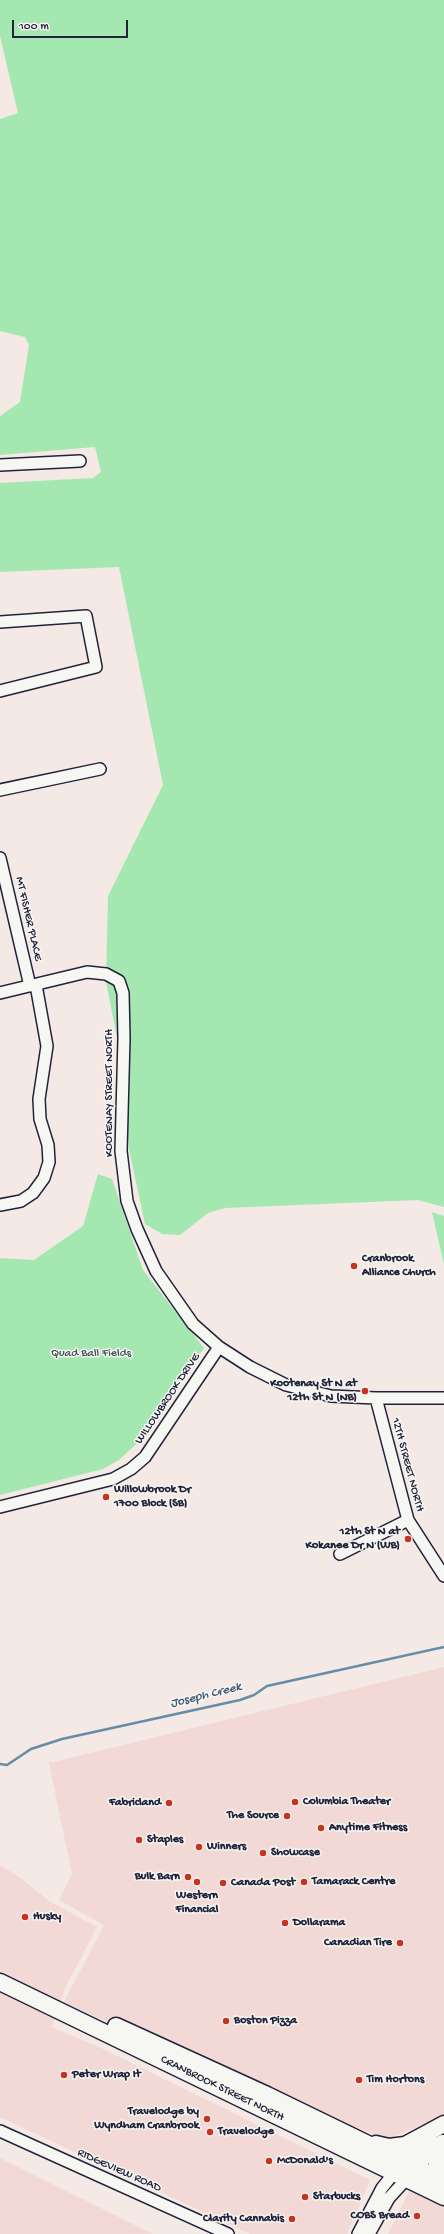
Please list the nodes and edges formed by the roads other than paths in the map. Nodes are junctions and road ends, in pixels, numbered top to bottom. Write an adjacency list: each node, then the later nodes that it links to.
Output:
1 (80, 461): 2 (street)
2 (0, 465)
3 (0, 622): 4 (street)
4 (0, 691)
5 (100, 769): 6 (street)
6 (0, 790)
7 (0, 858): 8 (street, MT FISHER PLACE)
8 (33, 986): 9 (street); 10 (street, MT FISHER PLACE); 11 (street, KOOTENAY STREET NORTH)
9 (0, 993)
10 (0, 1205)
11 (219, 1347): 12 (street, KOOTENAY STREET NORTH); 14 (street, WILLOWBROOK DRIVE)
12 (376, 1398): 13 (street, KOOTENAY STREET NORTH); 15 (street, 12TH STREET NORTH)
13 (444, 1398)
14 (0, 1507)
15 (408, 1520): 16 (street); 17 (street, 12TH STREET NORTH)
16 (340, 1554)
17 (444, 1576)
18 (0, 1973): 22 (highway, CRANBROOK STREET NORTH)
19 (0, 1982): 24 (highway, CRANBROOK STREET NORTH)
20 (444, 2125): 22 (highway); 24 (main road)
21 (0, 2131): 27 (street, RIDGEVIEW ROAD)
22 (356, 2139): 24 (highway, CRANBROOK STREET NORTH)
23 (444, 2142): 24 (main road); 25 (highway)
24 (404, 2171): 25 (highway, CRANBROOK STREET NORTH); 26 (highway, CRANBROOK STREET NORTH); 28 (street); 29 (street)
25 (444, 2181)
26 (444, 2197)
27 (228, 2234)
28 (358, 2234)
29 (369, 2234)

